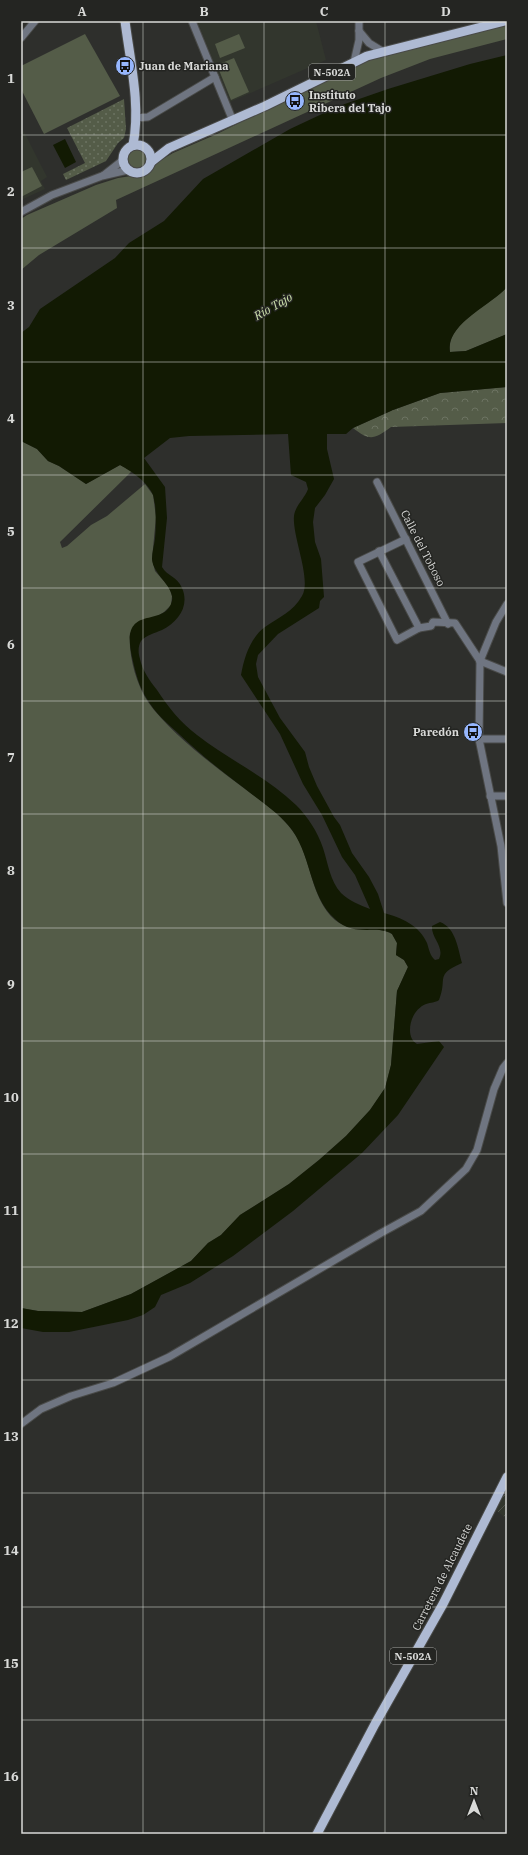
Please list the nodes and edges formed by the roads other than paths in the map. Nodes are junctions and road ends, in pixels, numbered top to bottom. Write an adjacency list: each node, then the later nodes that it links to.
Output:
1 (34, 21): 8 (street)
2 (125, 21): 12 (main road)
3 (192, 21): 11 (street)
4 (359, 21): 7 (street)
5 (504, 21): 6 (main road, N-502A)
6 (492, 22): 9 (main road, N-502A)
7 (360, 31): 9 (street); 10 (street)
8 (21, 38)
9 (382, 51): 10 (main road, N-502A)
10 (354, 62): 13 (main road, N-502A)
11 (215, 77): 12 (street); 13 (street)
12 (136, 120): 14 (main road)
13 (233, 120): 15 (main road, N-502A)
14 (141, 146): 15 (main road, N-502A); 16 (main road); 17 (main road)
15 (169, 148): 17 (main road, N-502A)
16 (123, 160): 18 (main road); 19 (street)
17 (151, 162): 18 (main road, N-502A)
18 (128, 170): 19 (street)
19 (102, 176): 20 (street)
20 (21, 212)
21 (377, 482): 22 (street, Calle del Toboso)
22 (406, 539): 23 (street); 25 (street, Calle del Toboso)
23 (379, 551): 26 (street); 26 (street)
24 (507, 604): 27 (street)
25 (448, 624): 26 (street); 27 (street)
26 (419, 628)
27 (480, 661): 28 (street); 29 (street)
28 (507, 672)
29 (479, 739): 30 (street); 31 (street)
30 (507, 739)
31 (490, 796): 32 (street); 33 (street)
32 (507, 796)
33 (504, 846): 34 (street)
34 (507, 904)
35 (507, 1063): 36 (street)
36 (21, 1424)
37 (507, 1477): 38 (main road, Carretera de Alcaudete / N-502A)
38 (317, 1834)

